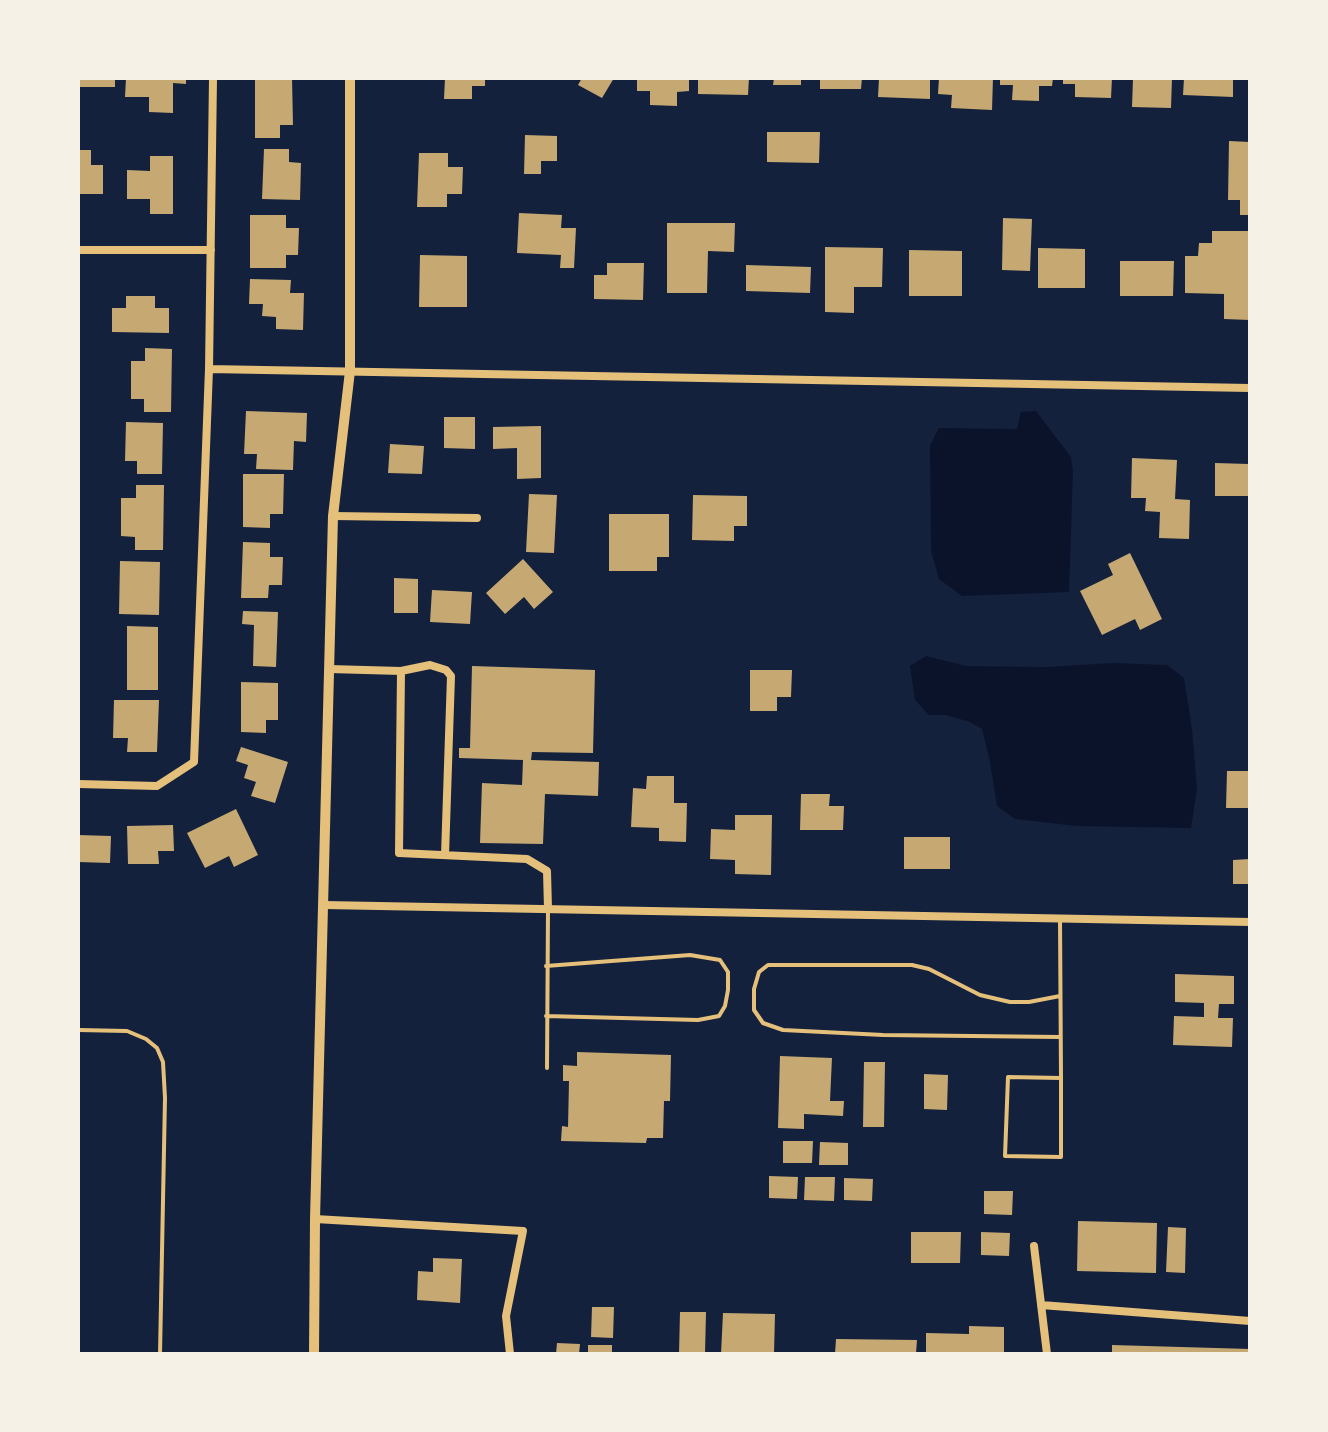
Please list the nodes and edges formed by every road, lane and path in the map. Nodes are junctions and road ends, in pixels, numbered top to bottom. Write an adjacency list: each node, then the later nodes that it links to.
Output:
1 (213, 78): 4 (street)
2 (350, 78): 6 (street)
3 (78, 250): 4 (street)
4 (211, 250): 5 (street)
5 (209, 369): 6 (street); 12 (street)
6 (350, 371): 7 (street); 8 (street)
7 (1250, 388)
8 (333, 516): 9 (street); 10 (street)
9 (477, 518)
10 (329, 669): 11 (street); 14 (street)
11 (401, 671): 13 (street); 13 (street)
12 (78, 784)
13 (445, 855): 15 (street)
14 (324, 905): 15 (street); 25 (street)
15 (548, 909): 16 (street); 18 (lane)
16 (1060, 917): 17 (street); 19 (lane)
17 (1250, 922)
18 (546, 966): 20 (lane); 20 (lane)
19 (1060, 996): 22 (lane); 22 (lane)
20 (546, 1016): 23 (lane)
21 (78, 1030): 29 (lane)
22 (1060, 1037): 24 (lane)
23 (547, 1068)
24 (1061, 1078): 24 (lane)
25 (315, 1219): 30 (street); 31 (street)
26 (1034, 1246): 27 (street)
27 (1041, 1305): 28 (street); 32 (street)
28 (1250, 1321)
29 (160, 1354)
30 (314, 1354)
31 (510, 1354)
32 (1047, 1354)

